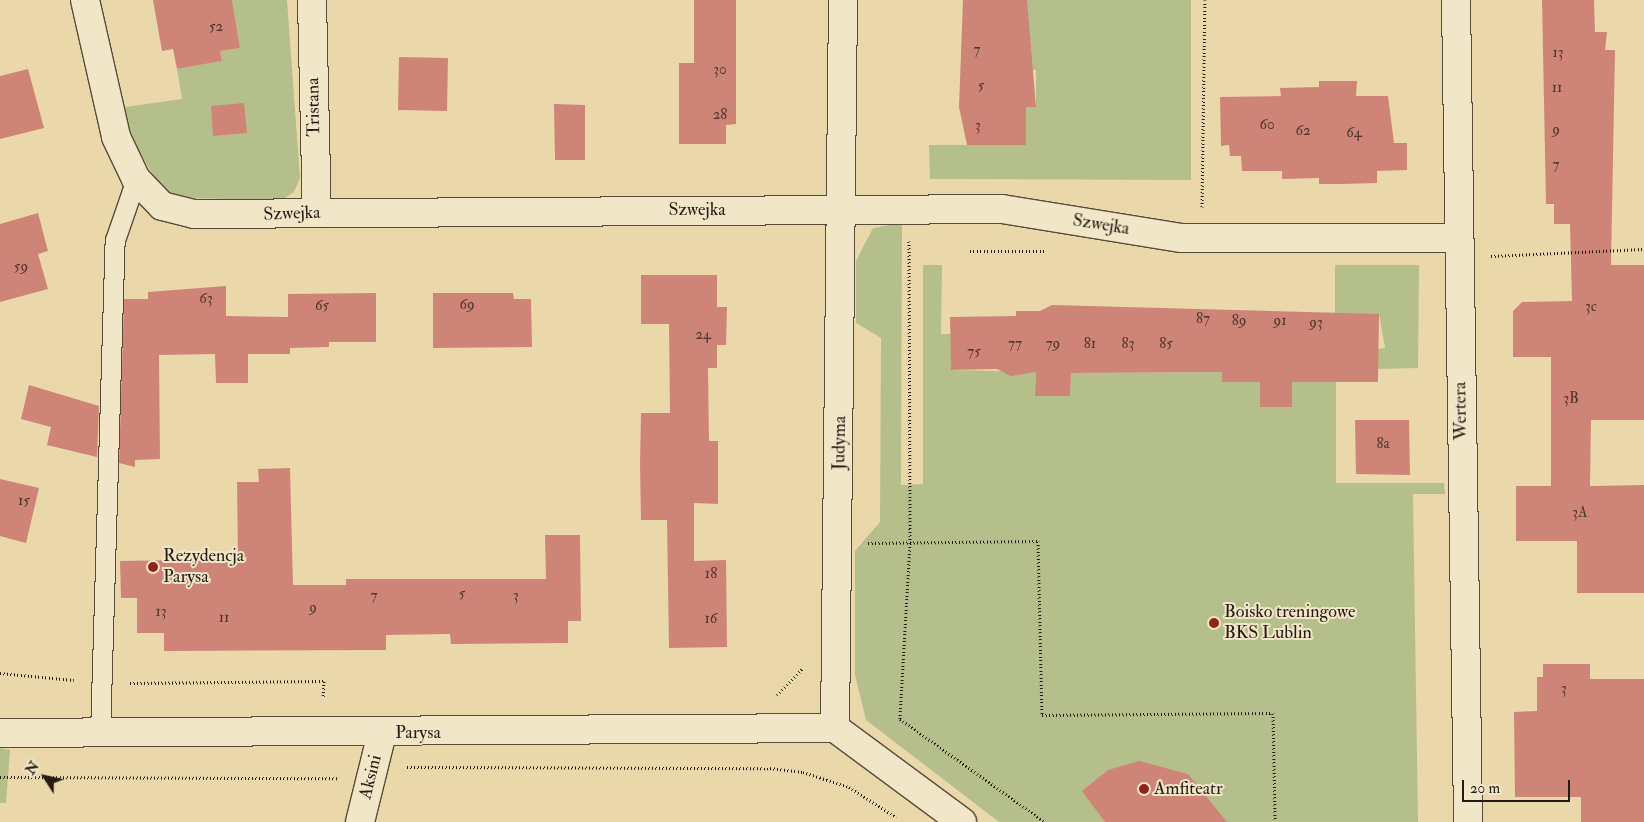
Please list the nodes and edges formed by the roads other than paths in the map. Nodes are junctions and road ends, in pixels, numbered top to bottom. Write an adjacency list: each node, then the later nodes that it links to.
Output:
1 (85, 0): 5 (street, Szwejka)
2 (312, 0): 7 (street, Tristana)
3 (843, 0): 6 (street, Judyma)
4 (1456, 0): 8 (street, Wertera)
5 (136, 179): 7 (street, Szwejka); 12 (lane)
6 (842, 210): 7 (street, Szwejka); 8 (street, Szwejka); 9 (street, Judyma)
7 (317, 213)
8 (1457, 238): 15 (street, Wertera)
9 (835, 728): 11 (street, Parysa); 14 (street)
10 (0, 733): 12 (street, Parysa)
11 (382, 733): 12 (street, Parysa); 13 (street, Aksini)
12 (100, 734)
13 (360, 822)
14 (962, 822)
15 (1468, 822)

